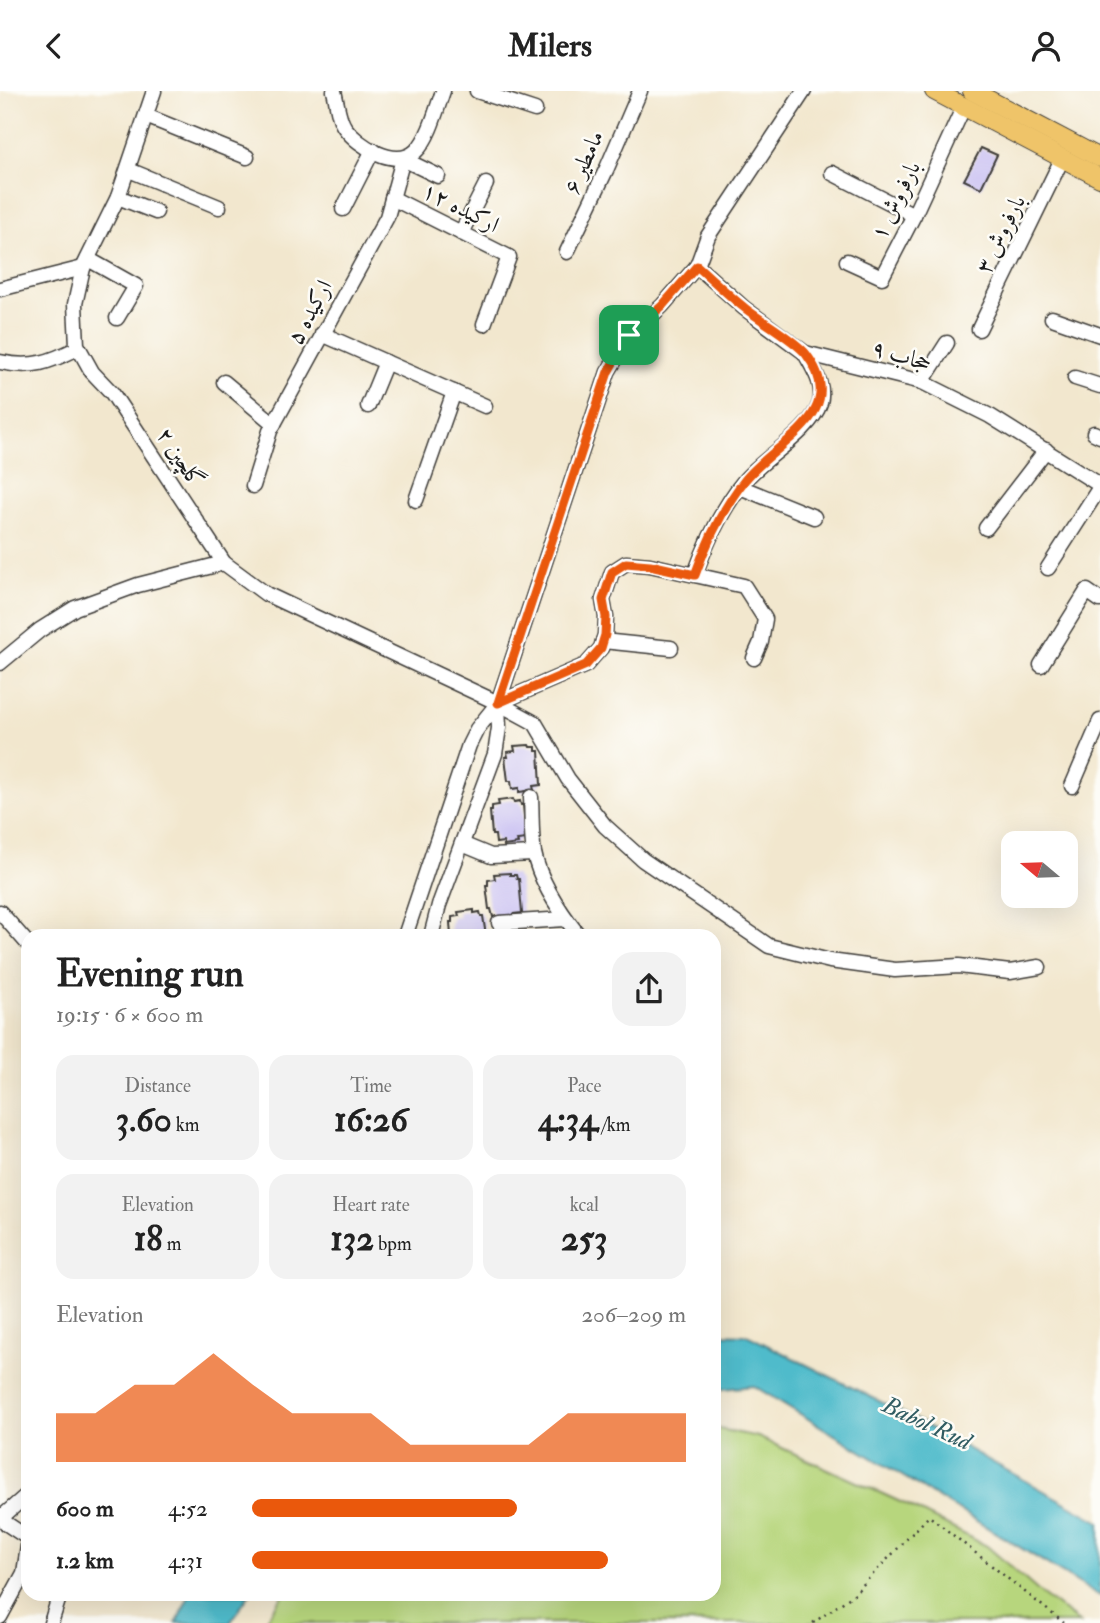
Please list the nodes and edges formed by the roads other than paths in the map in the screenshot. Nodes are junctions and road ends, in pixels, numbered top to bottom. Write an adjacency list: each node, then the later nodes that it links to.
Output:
1 (154, 91): 10 (street, گلچین ۲)
2 (334, 91): 11 (street)
3 (442, 91): 14 (street)
4 (477, 91): 9 (street)
5 (640, 91): 28 (street, مامطیر ۶)
6 (804, 91): 31 (street)
7 (934, 91): 8 (main road)
8 (968, 99): 13 (main road); 15 (main road); 26 (street, بارفروش ۱)
9 (535, 110)
10 (146, 116): 12 (street); 16 (street, گلچین ۲)
11 (373, 150): 14 (street); 24 (street)
12 (247, 157)
13 (1100, 158)
14 (403, 159): 18 (street); 22 (street, ارکیده ۵)
15 (1062, 159): 19 (main road); 36 (street, بارفروش ۳)
16 (129, 170): 21 (street, گلچین ۲); 23 (street)
17 (832, 173): 26 (street)
18 (438, 176)
19 (1100, 178)
20 (486, 184): 27 (street)
21 (118, 197): 25 (street); 30 (street, گلچین ۲)
22 (392, 198): 27 (street, ارکیده ۱۲); 37 (street, ارکیده ۵)
23 (219, 207)
24 (343, 209)
25 (156, 212)
26 (914, 215): 29 (street, بارفروش ۱)
27 (461, 233): 35 (street, ارکیده ۱۲)
28 (567, 252)
29 (847, 261)
30 (86, 263): 32 (street); 33 (street); 40 (street, گلچین ۲)
31 (697, 266): 41 (street, حجاب ۹); 68 (street)
32 (0, 289)
33 (117, 318)
34 (1052, 318): 38 (street)
35 (484, 324)
36 (979, 329)
37 (322, 334): 43 (street); 51 (street, ارکیده ۵)
38 (1100, 335)
39 (947, 343): 46 (street)
40 (78, 348): 42 (street); 59 (street, گلچین ۲)
41 (805, 353): 46 (street, حجاب ۹); 55 (street)
42 (0, 362)
43 (386, 362): 48 (street); 49 (street)
44 (1075, 378): 47 (street)
45 (224, 382): 51 (street)
46 (922, 382): 52 (street, حجاب ۹)
47 (1100, 386)
48 (454, 392): 50 (street); 56 (street)
49 (368, 406)
50 (485, 406)
51 (274, 424): 53 (street, ارکیده ۵)
52 (1046, 450): 54 (street, حجاب ۹); 58 (street)
53 (253, 486)
54 (1100, 486): 60 (street)
55 (740, 487): 57 (street); 61 (street)
56 (416, 500)
57 (814, 517)
58 (986, 528)
59 (224, 563): 66 (street); 68 (street, گلچین ۲)
60 (1048, 568)
61 (695, 575): 63 (street); 65 (street)
62 (1100, 600): 67 (street)
63 (603, 641): 64 (street); 68 (street)
64 (671, 648)
65 (754, 658)
66 (0, 663)
67 (1041, 665)
68 (498, 703): 72 (street); 74 (street); 83 (street, گلچین ۲)
69 (1100, 721): 70 (street)
70 (1072, 786)
71 (531, 797): 73 (street)
72 (462, 844): 73 (street); 75 (street)
73 (534, 854): 77 (street)
74 (419, 895): 75 (street); 79 (street)
75 (439, 905): 80 (street)
76 (0, 912): 82 (street)
77 (566, 919): 78 (street); 81 (street)
78 (499, 923)
79 (407, 929)
80 (433, 929)
81 (574, 929)
82 (21, 936)
83 (1039, 967)
84 (21, 1500): 85 (street)
85 (1, 1516): 86 (street)
86 (21, 1533)
87 (21, 1578): 89 (street)
88 (58, 1601): 90 (street)
89 (0, 1617)
90 (51, 1623)

